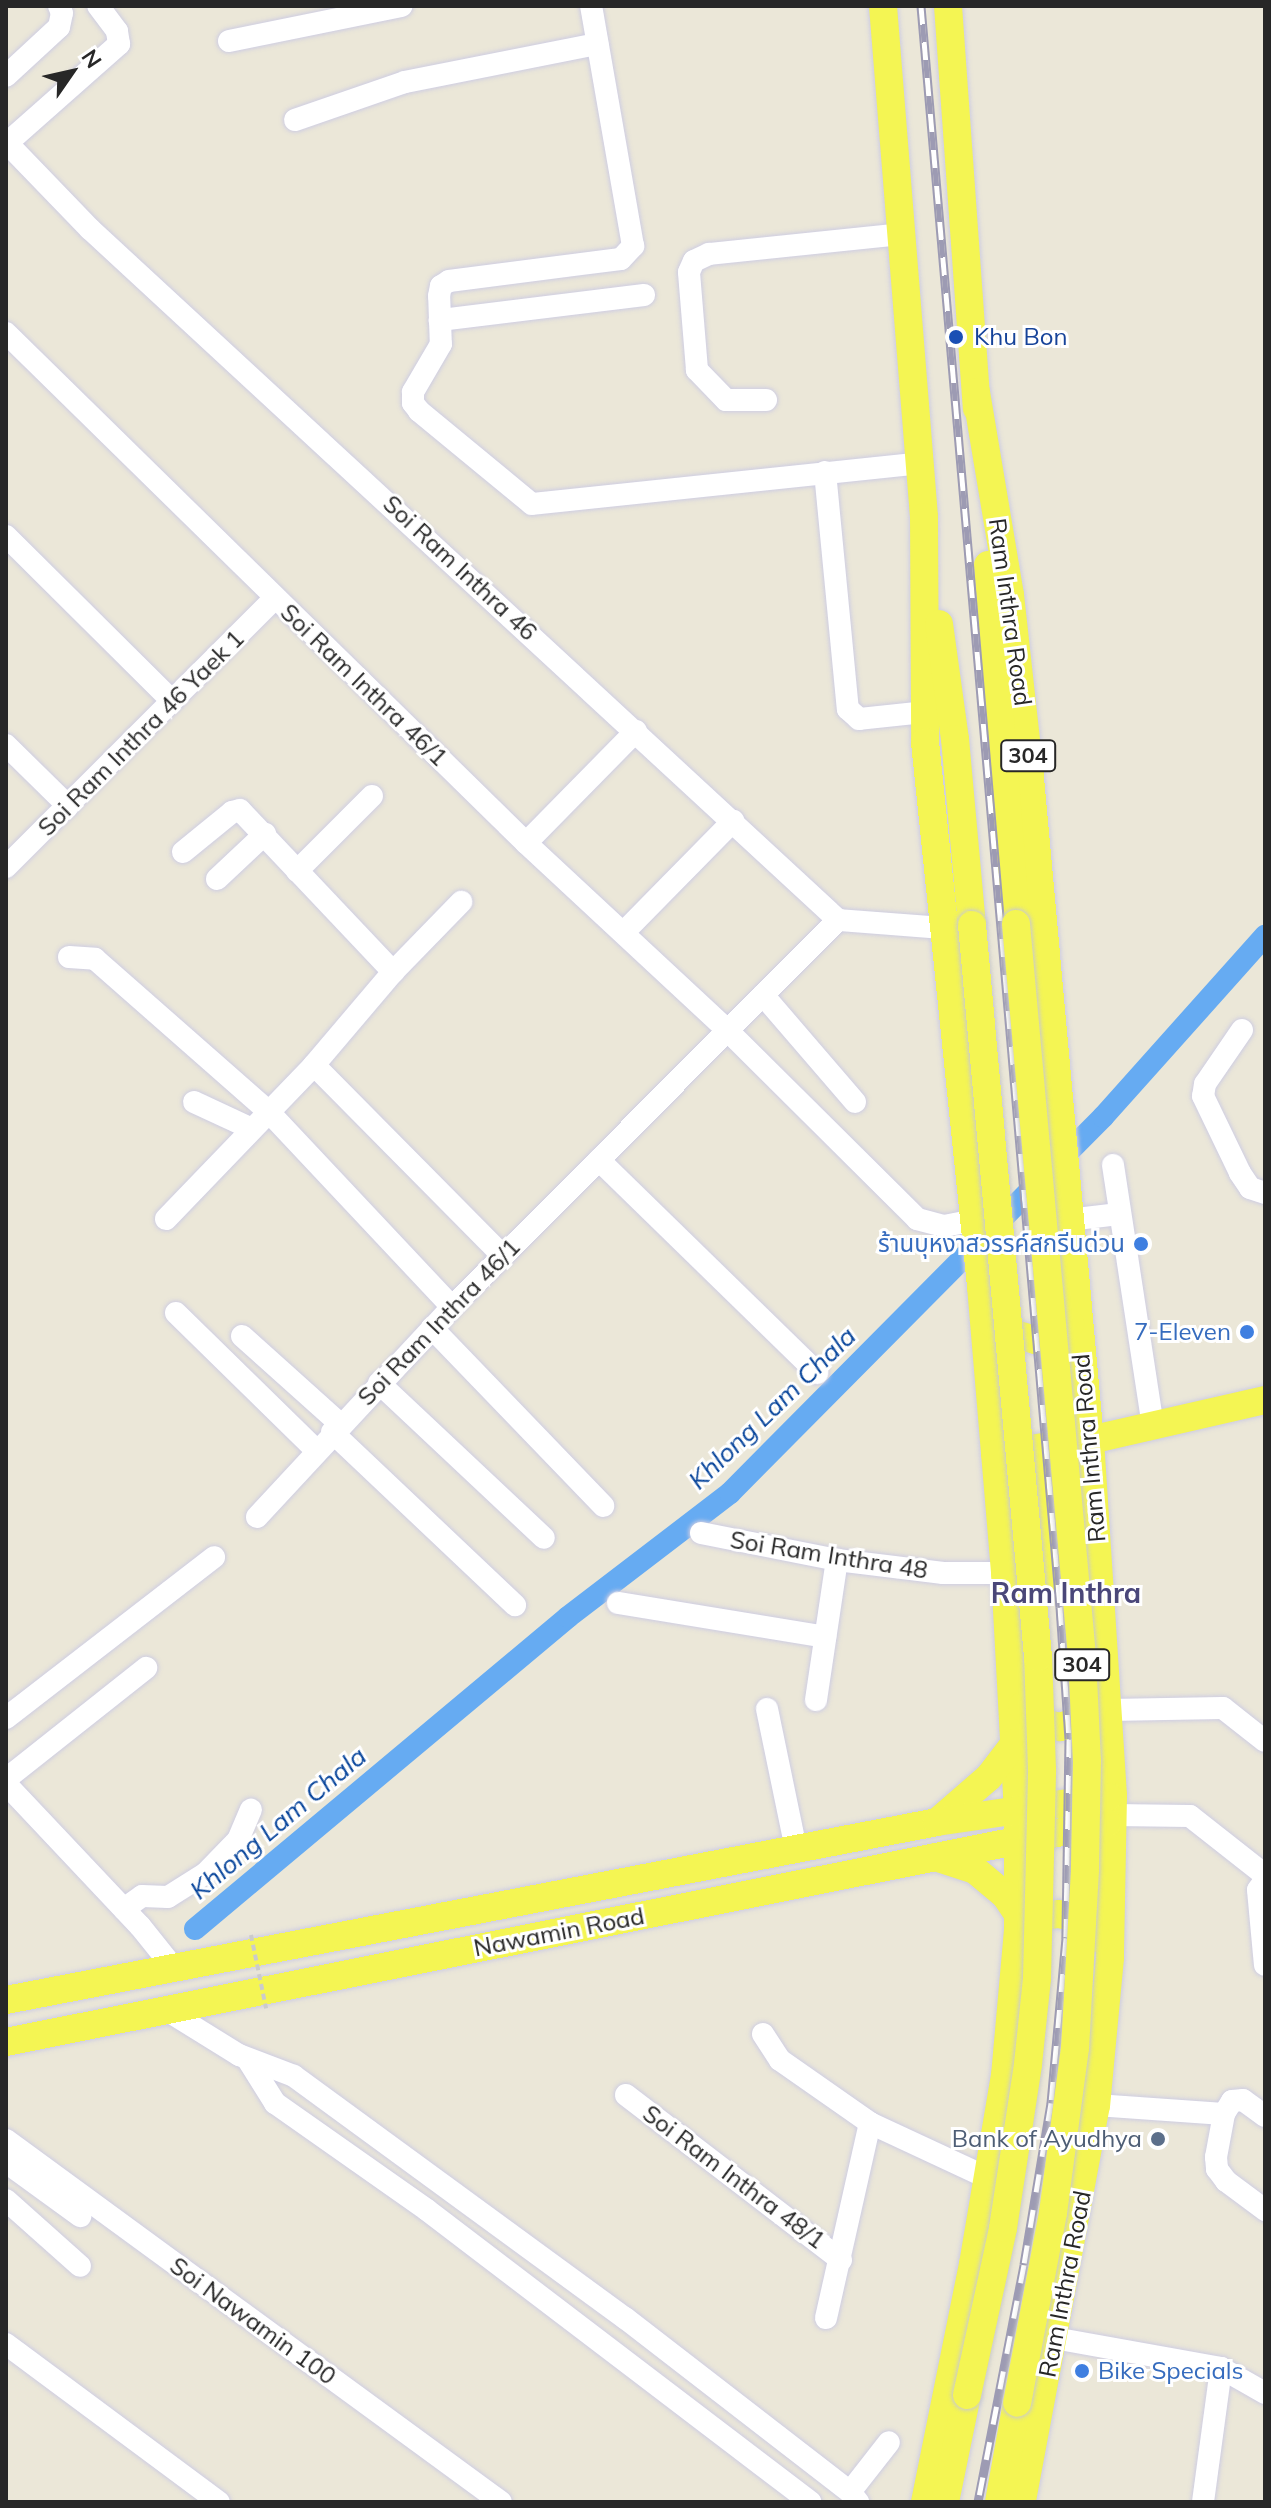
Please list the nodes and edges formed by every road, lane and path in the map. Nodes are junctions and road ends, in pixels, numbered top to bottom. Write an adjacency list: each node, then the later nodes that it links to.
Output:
1 (59, 6): 9 (street)
2 (98, 6): 11 (street)
3 (401, 6): 7 (street)
4 (591, 6): 8 (street)
5 (883, 6): 12 (main road, 304)
6 (948, 6): 16 (main road, Ram Inthra Road / 304)
7 (229, 41)
8 (597, 44): 10 (street); 14 (street)
9 (6, 76)
10 (295, 120)
11 (6, 143): 25 (street, Soi Ram Inthra 46)
12 (902, 234): 17 (street); 18 (main road, 304)
13 (644, 295): 14 (street)
14 (440, 320): 19 (street)
15 (6, 333): 22 (street, Soi Ram Inthra 46/1)
16 (976, 392): 53 (main road, Ram Inthra Road / 304); 142 (main road, Ram Inthra Road / 304, bridge)
17 (766, 400)
18 (920, 463): 19 (street); 20 (main road, 304)
19 (825, 472): 24 (street)
20 (924, 517): 24 (main road, 304); 141 (main road, 304, bridge)
21 (6, 536): 23 (street)
22 (275, 598): 23 (street, Soi Ram Inthra 46 Yaek 1); 31 (street, Soi Ram Inthra 46/1)
23 (172, 701): 28 (street, Soi Ram Inthra 46 Yaek 1)
24 (925, 712): 38 (main road, 304)
25 (636, 731): 29 (street, Soi Ram Inthra 46); 31 (street)
26 (6, 745): 28 (street)
27 (372, 796): 34 (street)
28 (68, 806): 33 (street, Soi Ram Inthra 46 Yaek 1)
29 (733, 821): 37 (street, Soi Ram Inthra 46); 39 (street)
30 (265, 834): 32 (street); 34 (street); 35 (street)
31 (526, 843): 39 (street, Soi Ram Inthra 46/1)
32 (183, 852)
33 (6, 867)
34 (297, 871): 41 (street)
35 (217, 879)
36 (461, 902): 41 (street)
37 (838, 920): 38 (street); 42 (street)
38 (942, 928): 56 (main road, 304)
39 (624, 932): 43 (street, Soi Ram Inthra 46/1)
40 (69, 957): 48 (street)
41 (393, 972): 45 (street)
42 (763, 995): 43 (street); 47 (street)
43 (727, 1030): 50 (street, Soi Ram Inthra 46/1); 56 (street, Soi Ram Inthra 46/1)
44 (1242, 1030): 52 (street)
45 (314, 1065): 48 (street); 57 (street)
46 (194, 1102): 49 (street)
47 (855, 1102)
48 (267, 1110): 49 (street); 58 (street)
49 (250, 1128): 55 (street)
50 (599, 1160): 57 (street, Soi Ram Inthra 46/1); 64 (street)
51 (1113, 1165): 54 (street)
52 (1265, 1193)
53 (1067, 1208): 54 (street); 60 (main road, Ram Inthra Road / 304)
54 (1119, 1214): 67 (street)
55 (166, 1219)
56 (975, 1226): 61 (main road, 304)
57 (503, 1256): 58 (street, Soi Ram Inthra 46/1)
58 (452, 1307): 62 (street, Soi Ram Inthra 46/1)
59 (176, 1313): 71 (street)
60 (1076, 1313): 61 (main road); 69 (main road, Ram Inthra Road / 304)
61 (984, 1318): 72 (main road, 304)
62 (432, 1328): 65 (street, Soi Ram Inthra 46/1); 73 (street)
63 (242, 1336): 68 (street)
64 (817, 1373)
65 (379, 1383): 68 (street, Soi Ram Inthra 46/1); 76 (street)
66 (1265, 1400): 67 (main road)
67 (1153, 1427): 69 (main road)
68 (336, 1428): 71 (street, Soi Ram Inthra 46/1); 81 (street)
69 (1090, 1440): 70 (main road); 86 (main road, Ram Inthra Road / 304)
70 (1051, 1446): 72 (main road); 82 (main road)
71 (316, 1450): 74 (street, Soi Ram Inthra 46/1)
72 (994, 1455): 79 (main road, 304)
73 (603, 1506)
74 (257, 1517)
75 (701, 1533): 78 (street, Soi Ram Inthra 48)
76 (544, 1538)
77 (214, 1557): 89 (street)
78 (837, 1560): 79 (street, Soi Ram Inthra 48); 83 (street)
79 (1005, 1573): 82 (main road, 304)
80 (618, 1603): 83 (street)
81 (515, 1605)
82 (1007, 1636): 85 (main road, 304)
83 (825, 1637): 87 (street)
84 (146, 1668): 92 (street)
85 (1011, 1691): 86 (main road); 91 (main road, 304)
86 (1108, 1699): 90 (street); 95 (main road, Ram Inthra Road / 304)
87 (816, 1700)
88 (767, 1709): 98 (street)
89 (6, 1718)
90 (1265, 1741)
91 (1015, 1743): 94 (main road, 304); 96 (main road)
92 (6, 1781): 101 (street)
93 (251, 1810): 101 (street)
94 (1018, 1810): 95 (main road, Nawamin Road); 96 (main road, Nawamin Road); 97 (main road, 304)
95 (1113, 1811): 97 (main road, Nawamin Road); 100 (street); 104 (main road, Ram Inthra Road / 304)
96 (937, 1822): 98 (main road, Nawamin Road)
97 (1018, 1838): 99 (main road, Nawamin Road); 102 (main road, 304)
98 (796, 1849): 106 (main road, Nawamin Road)
99 (930, 1856): 102 (main road); 109 (main road, Nawamin Road)
100 (1265, 1878): 105 (street)
101 (124, 1909): 106 (street)
102 (1018, 1922): 104 (main road); 120 (main road, 304)
103 (251, 1935): 108 (path, bridge)
104 (1110, 1958): 114 (main road, Ram Inthra Road / 304)
105 (1265, 1965)
106 (173, 1967): 107 (main road, Nawamin Road)
107 (6, 2000)
108 (266, 2008)
109 (168, 2011): 111 (main road, Nawamin Road); 112 (street)
110 (763, 2034): 117 (street)
111 (6, 2042)
112 (248, 2060): 121 (street); 123 (street)
113 (626, 2095): 126 (street, Soi Ram Inthra 48/1)
114 (1096, 2105): 115 (street); 130 (main road, Ram Inthra Road / 304)
115 (1224, 2114): 116 (street); 124 (street)
116 (1265, 2116)
117 (870, 2123): 120 (street); 126 (street, Soi Ram Inthra 48/1)
118 (6, 2140): 138 (street, Soi Nawamin 100)
119 (6, 2162): 125 (street)
120 (988, 2178): 140 (main road, 304)
121 (445, 2185): 123 (street); 128 (street)
122 (6, 2200): 127 (street)
123 (427, 2210): 131 (street)
124 (1265, 2210)
125 (80, 2216)
126 (841, 2260): 129 (street, Soi Ram Inthra 48/1)
127 (80, 2266)
128 (625, 2318): 131 (street); 136 (street)
129 (826, 2318)
130 (1054, 2338): 133 (street); 143 (main road, Ram Inthra Road / 304)
131 (605, 2343): 139 (street)
132 (6, 2344): 137 (street)
133 (1221, 2368): 134 (street); 144 (street)
134 (1265, 2393)
135 (889, 2442): 136 (street)
136 (854, 2497)
137 (219, 2502)
138 (501, 2502)
139 (810, 2502)
140 (925, 2502)
141 (945, 2502)
142 (999, 2502)
143 (1022, 2502)
144 (1203, 2502)

